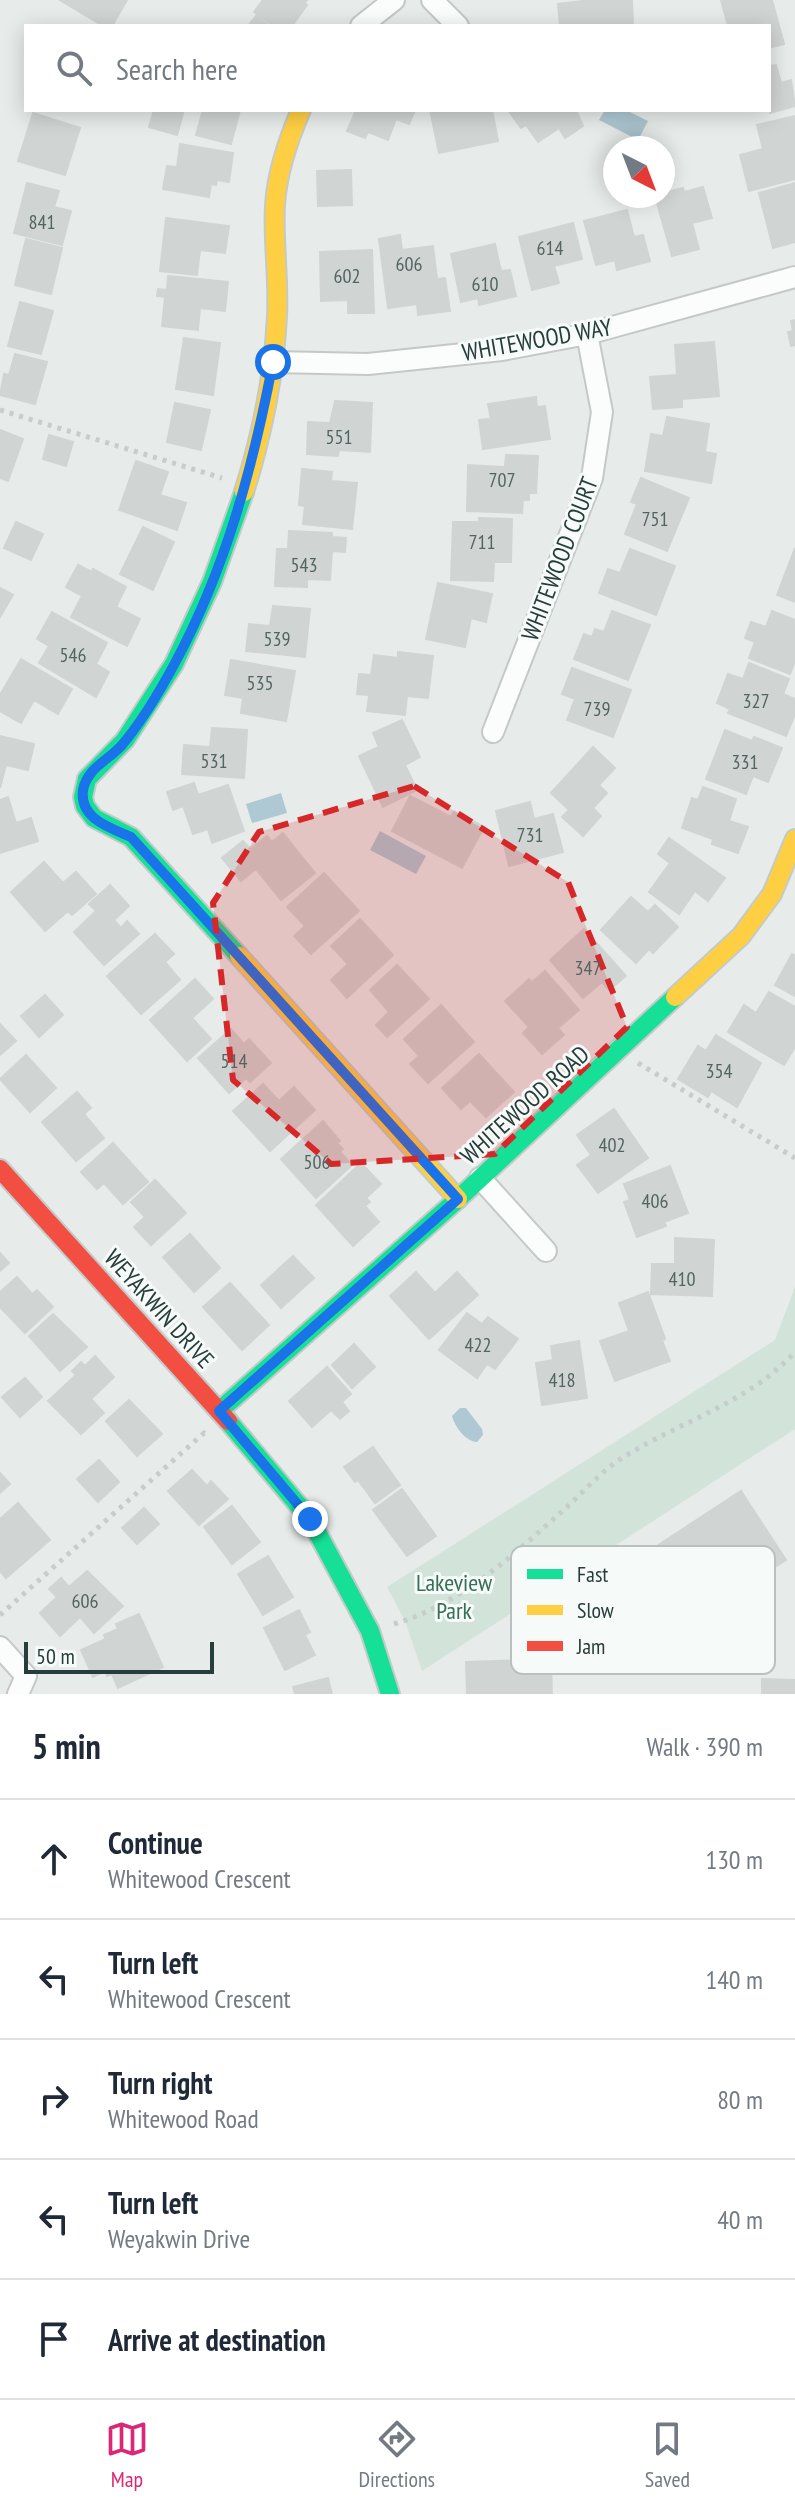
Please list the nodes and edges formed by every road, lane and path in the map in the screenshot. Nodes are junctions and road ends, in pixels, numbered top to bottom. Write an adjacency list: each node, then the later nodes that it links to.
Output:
1 (394, 0): 3 (street)
2 (432, 0): 4 (street)
3 (364, 24)
4 (456, 24)
5 (300, 112): 8 (street)
6 (795, 277): 7 (street, WHITEWOOD WAY)
7 (587, 334): 8 (street, WHITEWOOD WAY); 11 (street, WHITEWOOD COURT)
8 (273, 362): 17 (street)
9 (0, 410): 10 (path)
10 (224, 478)
11 (493, 732)
12 (795, 839): 16 (street, WHITEWOOD ROAD)
13 (638, 1063): 14 (path)
14 (795, 1158)
15 (0, 1169): 20 (street, WEYAKWIN DRIVE)
16 (480, 1178): 17 (street, WHITEWOOD ROAD); 18 (street)
17 (458, 1199): 20 (street, WHITEWOOD ROAD)
18 (546, 1251)
19 (795, 1352): 22 (path)
20 (219, 1411): 21 (street, WEYAKWIN DRIVE)
21 (237, 1431): 24 (path); 28 (street, WEYAKWIN DRIVE)
22 (522, 1546)
23 (511, 1556): 25 (path)
24 (2, 1614)
25 (397, 1623)
26 (0, 1647): 27 (street)
27 (18, 1694)
28 (390, 1694)

